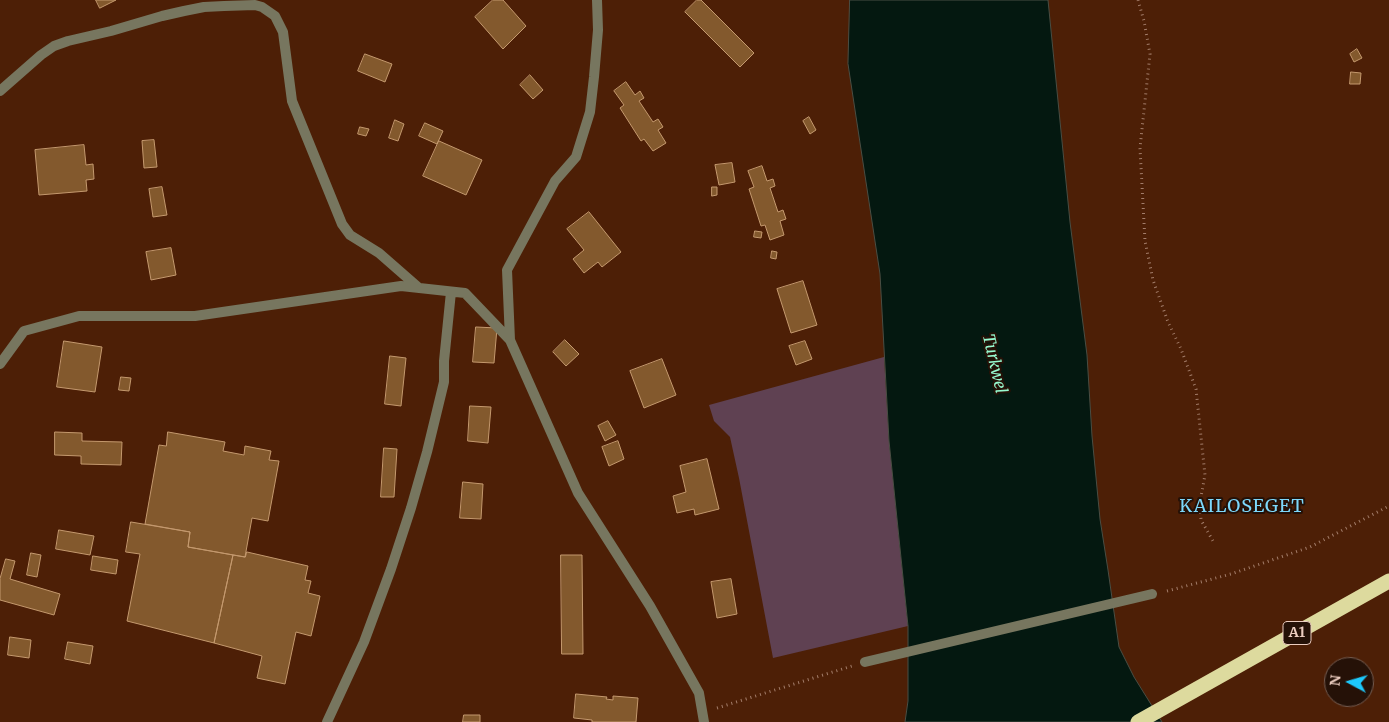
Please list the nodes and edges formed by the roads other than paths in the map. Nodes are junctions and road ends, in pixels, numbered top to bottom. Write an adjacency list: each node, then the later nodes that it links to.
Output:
1 (597, 0): 6 (street)
2 (226, 3): 3 (street); 4 (street)
3 (0, 91)
4 (419, 288): 5 (street); 7 (street)
5 (451, 292): 6 (street); 12 (street)
6 (510, 340): 11 (street)
7 (0, 364)
8 (1389, 581): 13 (highway, A1)
9 (1152, 594): 10 (street)
10 (865, 662)
11 (703, 717)
12 (327, 722)
13 (1138, 722)

